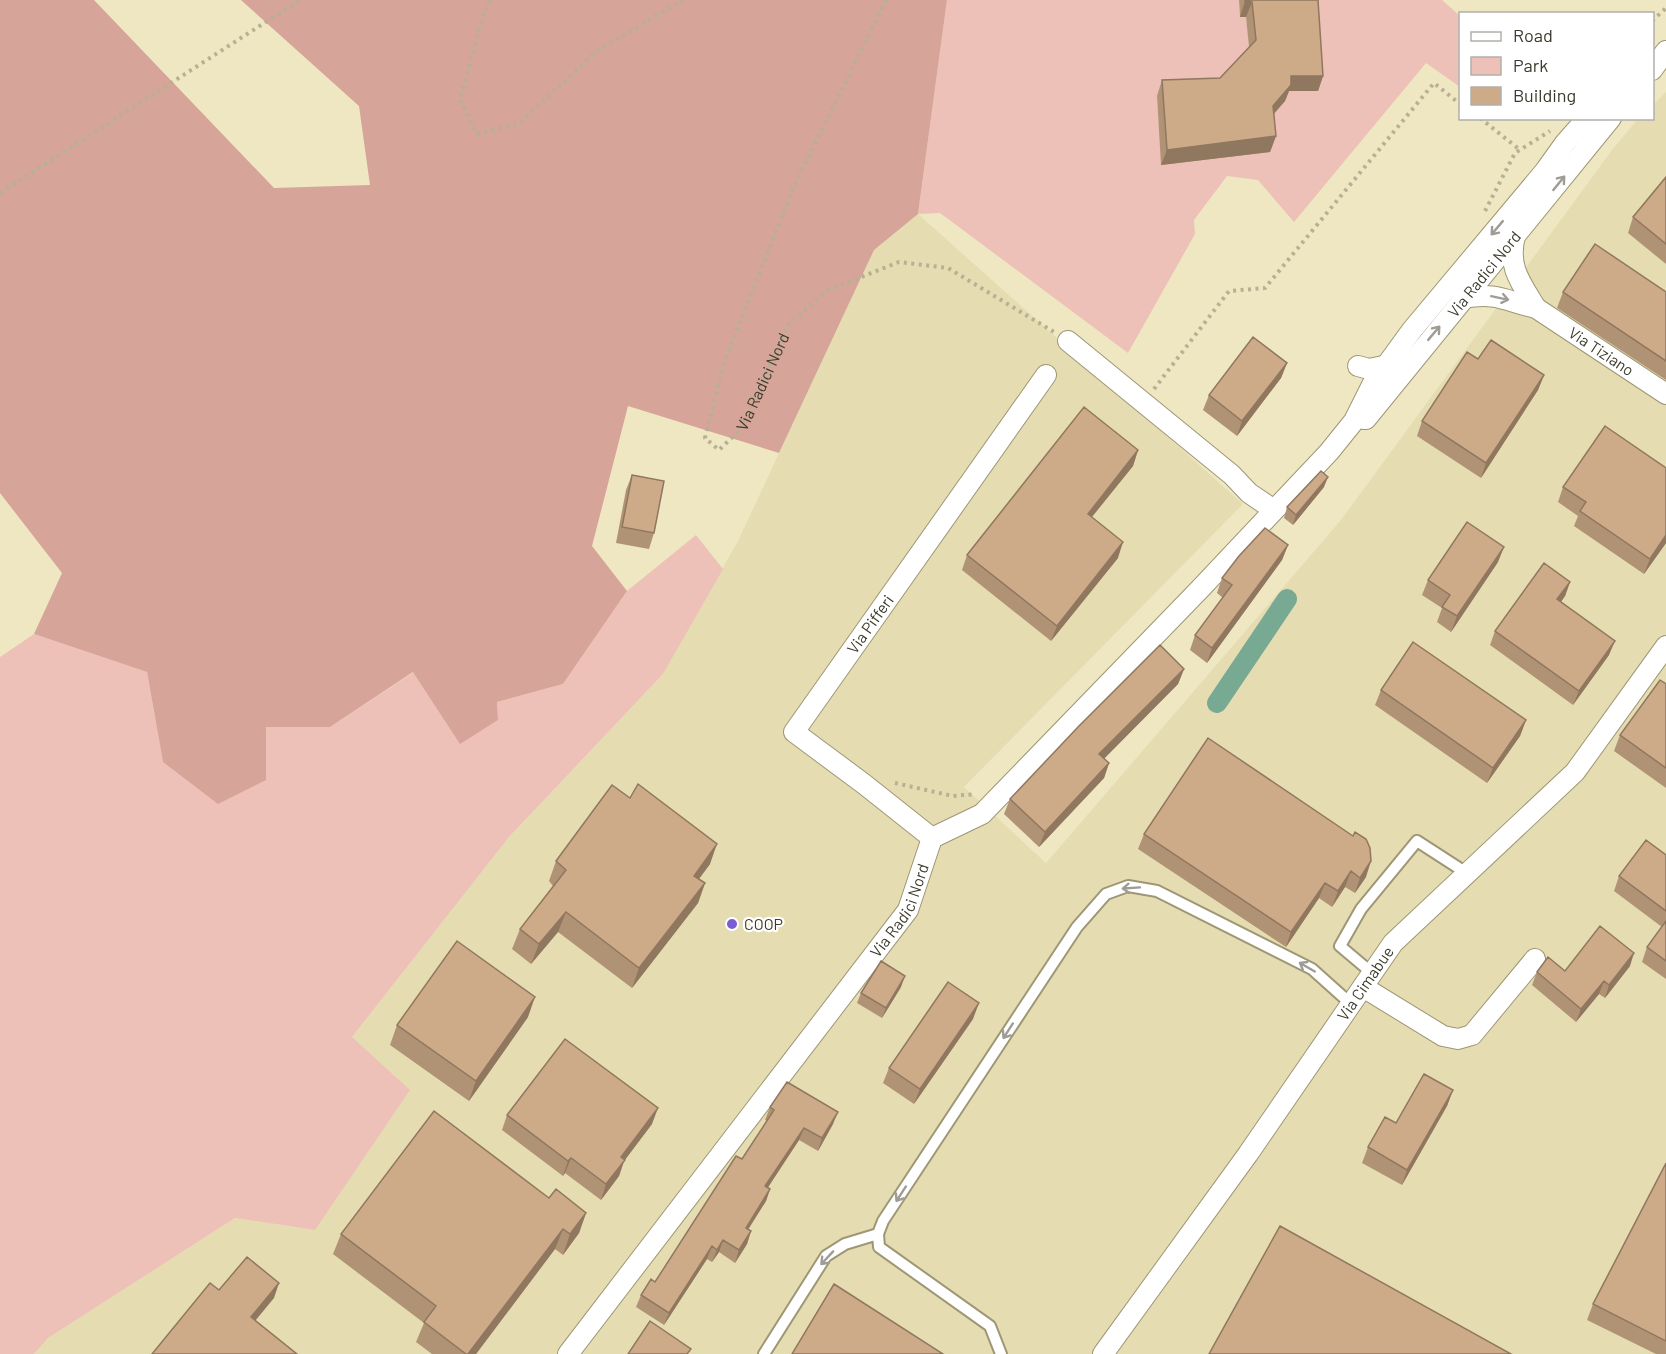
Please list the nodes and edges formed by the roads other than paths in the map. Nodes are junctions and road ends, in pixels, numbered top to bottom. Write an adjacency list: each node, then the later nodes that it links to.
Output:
1 (1666, 44): 3 (street)
2 (1666, 51): 4 (street)
3 (1654, 53)
4 (1654, 69)
5 (1585, 120): 12 (street, Via Radici Nord, one-way to 12)
6 (1609, 120): 7 (street, Via Radici Nord, one-way to 6)
7 (1515, 236): 8 (street, Via Radici Nord); 9 (street)
8 (1463, 298): 9 (street, one-way to 9); 11 (street, Via Radici Nord, one-way to 8)
9 (1536, 308): 14 (street, Via Tiziano)
10 (1068, 341): 17 (street)
11 (1416, 356): 12 (street); 16 (street, Via Radici Nord)
12 (1386, 366): 15 (street, Via Radici Nord); 15 (street)
13 (1046, 375): 19 (street, Via Pifferi)
14 (1666, 394)
15 (1366, 398): 16 (street, Via Radici Nord)
16 (1354, 422): 17 (street, Via Radici Nord)
17 (1274, 510): 19 (street, Via Radici Nord)
18 (1666, 646): 20 (street, Via Cimabue)
19 (932, 838): 25 (street, Via Radici Nord)
20 (1468, 874): 22 (street, Via Cimabue); 22 (lane)
21 (1535, 959): 22 (street)
22 (1368, 980): 23 (street, Via Cimabue)
23 (1352, 1004): 24 (lane, one-way to 24); 28 (street, Via Cimabue)
24 (878, 1234): 26 (lane, one-way to 26); 27 (lane)
25 (568, 1354)
26 (764, 1354)
27 (1001, 1354)
28 (1103, 1354)

